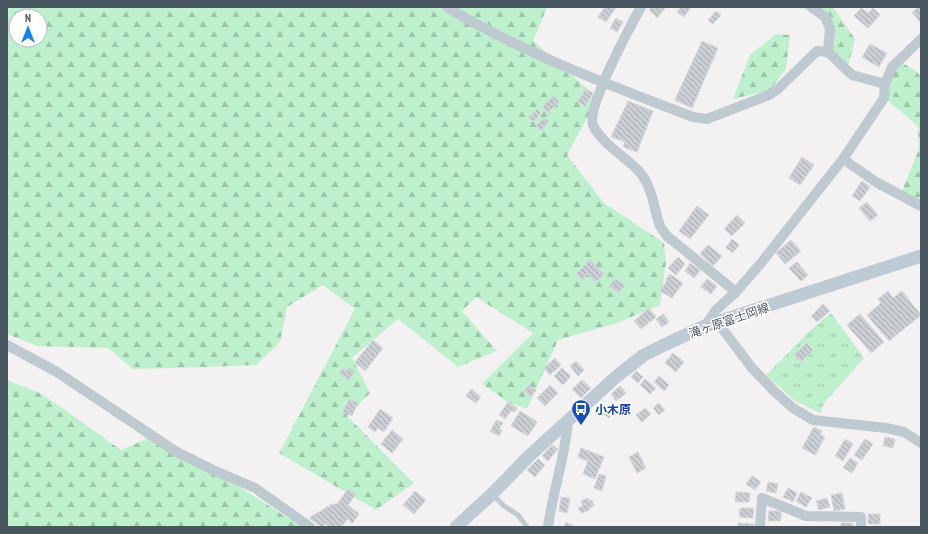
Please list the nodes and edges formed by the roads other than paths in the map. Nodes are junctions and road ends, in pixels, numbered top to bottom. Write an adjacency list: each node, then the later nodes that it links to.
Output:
1 (447, 7): 6 (street)
2 (641, 7): 6 (street)
3 (811, 7): 5 (street)
4 (921, 39): 7 (street)
5 (828, 52): 6 (street); 7 (street)
6 (603, 83): 11 (street)
7 (885, 84): 8 (street)
8 (843, 160): 9 (street); 11 (street)
9 (921, 206)
10 (921, 256): 12 (main road, 滝ヶ原富士岡線)
11 (736, 292): 12 (street)
12 (711, 325): 14 (main road, 滝ヶ原富士岡線); 15 (street)
13 (7, 345): 17 (street)
14 (568, 421): 16 (main road, 滝ヶ原富士岡線); 20 (street)
15 (921, 443)
16 (492, 494): 18 (main road, 滝ヶ原富士岡線); 19 (lane)
17 (310, 527)
18 (456, 527)
19 (527, 527)
20 (548, 527)
21 (760, 527): 22 (street)
22 (861, 527)

